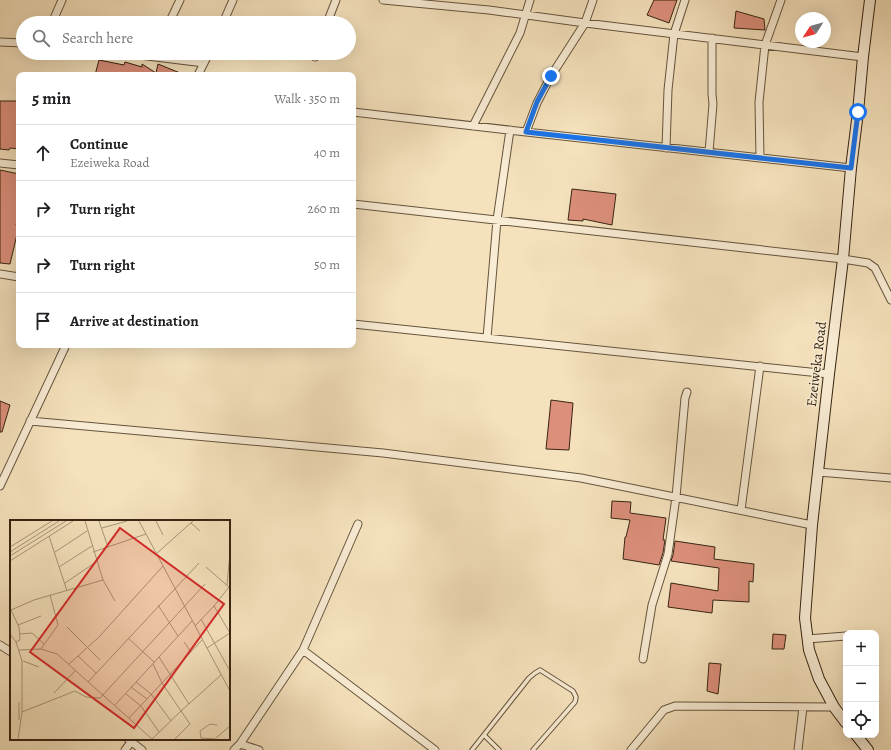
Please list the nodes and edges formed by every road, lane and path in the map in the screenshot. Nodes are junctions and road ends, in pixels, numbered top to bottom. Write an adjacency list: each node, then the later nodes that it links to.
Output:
1 (62, 0): 12 (street)
2 (180, 0): 13 (street)
3 (233, 0): 14 (street)
4 (336, 0): 15 (street)
5 (383, 0): 11 (street)
6 (530, 0): 11 (street)
7 (593, 0): 16 (street)
8 (685, 0): 17 (street)
9 (781, 0): 21 (street)
10 (870, 0): 22 (main road, Ezeiweka Road)
11 (525, 15): 16 (street); 28 (street)
12 (55, 16)
13 (172, 16)
14 (226, 16)
15 (330, 16)
16 (585, 23): 17 (street); 30 (street)
17 (674, 34): 18 (street); 31 (street)
18 (712, 38): 21 (street); 32 (street)
19 (0, 42): 20 (street)
20 (16, 43)
21 (765, 45): 22 (street); 33 (street)
22 (863, 57): 36 (main road, Ezeiweka Road)
23 (185, 60): 25 (street)
24 (205, 60): 25 (street)
25 (204, 63): 26 (street)
26 (200, 72)
27 (356, 112): 28 (street)
28 (473, 126): 29 (street)
29 (510, 130): 30 (street); 38 (street)
30 (526, 132): 31 (street)
31 (666, 148): 32 (street)
32 (709, 152): 33 (street)
33 (760, 158): 36 (street)
34 (0, 163): 35 (street)
35 (16, 165)
36 (851, 168): 39 (main road, Ezeiweka Road)
37 (356, 204): 38 (street)
38 (497, 220): 39 (street); 44 (street)
39 (843, 258): 42 (street); 47 (main road, Ezeiweka Road)
40 (0, 274): 41 (street)
41 (16, 277)
42 (891, 300)
43 (356, 324): 44 (street)
44 (487, 338): 46 (street)
45 (65, 348): 49 (street)
46 (760, 366): 47 (street); 54 (street)
47 (829, 374): 50 (main road, Ezeiweka Road)
48 (687, 392): 53 (street)
49 (30, 421): 52 (street); 53 (street)
50 (818, 472): 51 (street); 56 (main road, Ezeiweka Road)
51 (891, 478)
52 (0, 486)
53 (676, 497): 54 (street); 62 (street)
54 (741, 510): 56 (street)
55 (358, 524): 60 (street)
56 (812, 525): 58 (main road, Ezeiweka Road)
57 (843, 636): 58 (street)
58 (807, 639): 64 (main road, Ezeiweka Road)
59 (0, 645): 61 (street)
60 (303, 650): 69 (street); 74 (street)
61 (10, 651)
62 (643, 659)
63 (803, 707): 64 (street); 78 (street); 79 (street)
64 (834, 708): 65 (main road, Ezeiweka Road)
65 (843, 719)
66 (484, 735): 75 (lane); 76 (lane); 77 (lane)
67 (858, 738): 80 (main road)
68 (129, 740): 70 (street); 71 (street)
69 (240, 744): 72 (street); 73 (street)
70 (126, 750)
71 (142, 750)
72 (234, 750)
73 (259, 750)
74 (435, 750)
75 (472, 750)
76 (499, 750)
77 (533, 750)
78 (631, 750)
79 (798, 750)
80 (868, 750)

